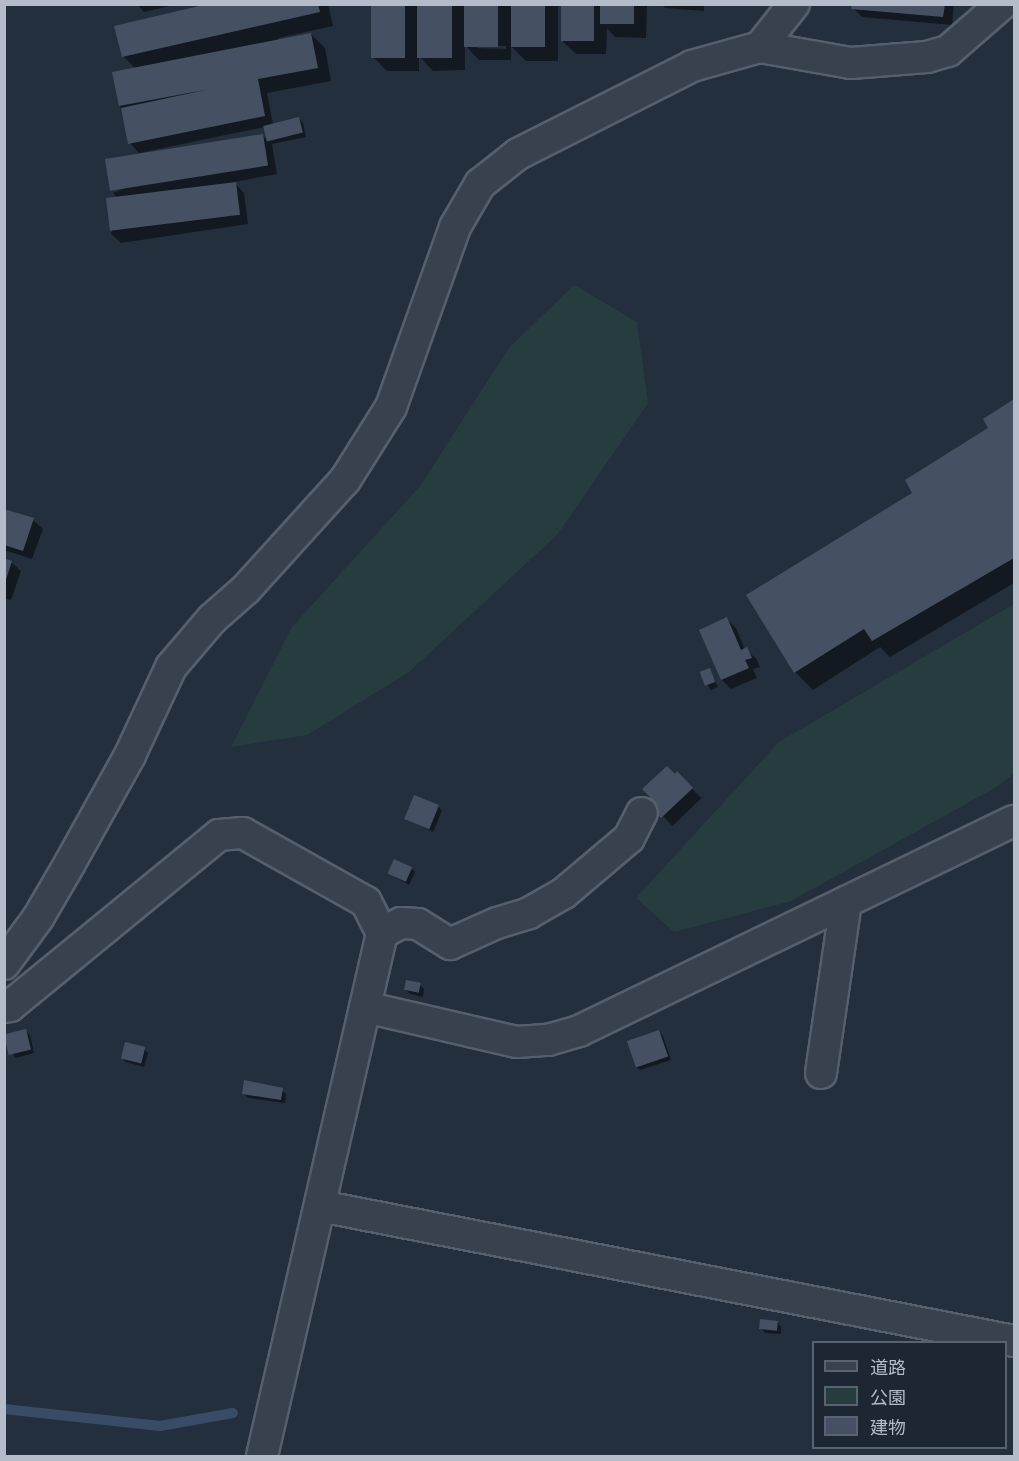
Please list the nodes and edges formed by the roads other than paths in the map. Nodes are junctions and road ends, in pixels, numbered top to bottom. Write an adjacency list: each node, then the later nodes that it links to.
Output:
1 (794, 4): 3 (street)
2 (1002, 4): 3 (street)
3 (760, 47): 8 (street)
4 (642, 813): 7 (street)
5 (1014, 821): 6 (street)
6 (846, 902): 10 (street); 11 (street)
7 (382, 933): 9 (street); 10 (street)
8 (4, 964)
9 (4, 1007)
10 (364, 1007): 12 (street)
11 (821, 1072)
12 (320, 1206): 13 (street); 14 (street)
13 (1014, 1341)
14 (262, 1456)

